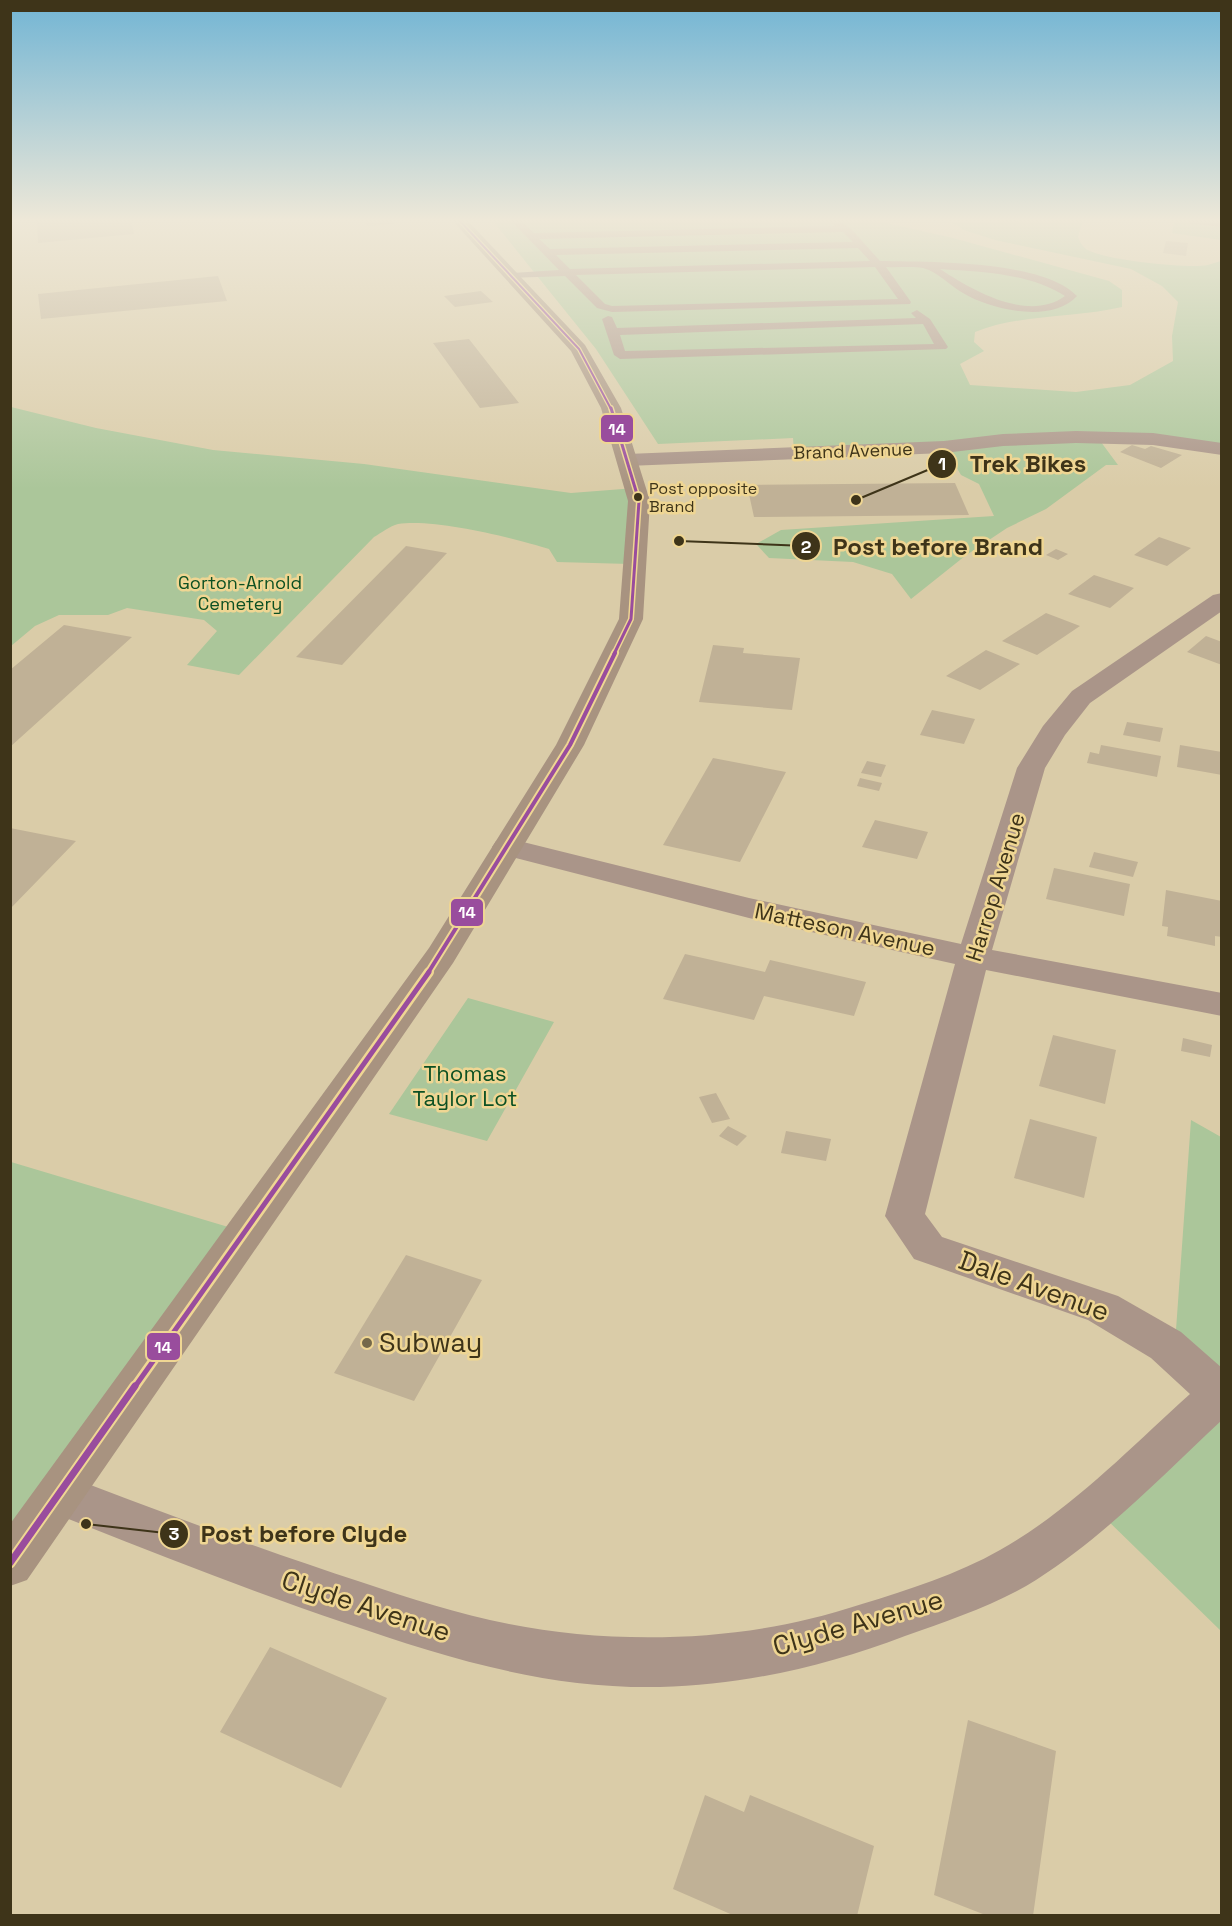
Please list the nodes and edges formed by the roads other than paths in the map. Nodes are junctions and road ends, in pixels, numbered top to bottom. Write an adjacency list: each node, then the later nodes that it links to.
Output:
1 (543, 310): 7 (main road)
2 (603, 310): 5 (lane)
3 (914, 310): 4 (lane)
4 (926, 321): 5 (lane); 5 (lane)
5 (613, 332)
6 (1221, 449): 7 (street, Brand Avenue)
7 (627, 460): 9 (main road)
8 (1221, 600): 10 (street, Harrop Avenue)
9 (507, 847): 10 (street, Matteson Avenue); 14 (main road)
10 (973, 957): 11 (street, Matteson Avenue); 12 (street, Harrop Avenue)
11 (1221, 1005)
12 (928, 1248): 13 (street, Dale Avenue)
13 (1220, 1393): 14 (street, Clyde Avenue)
14 (59, 1494): 15 (main road)
15 (10, 1564)

